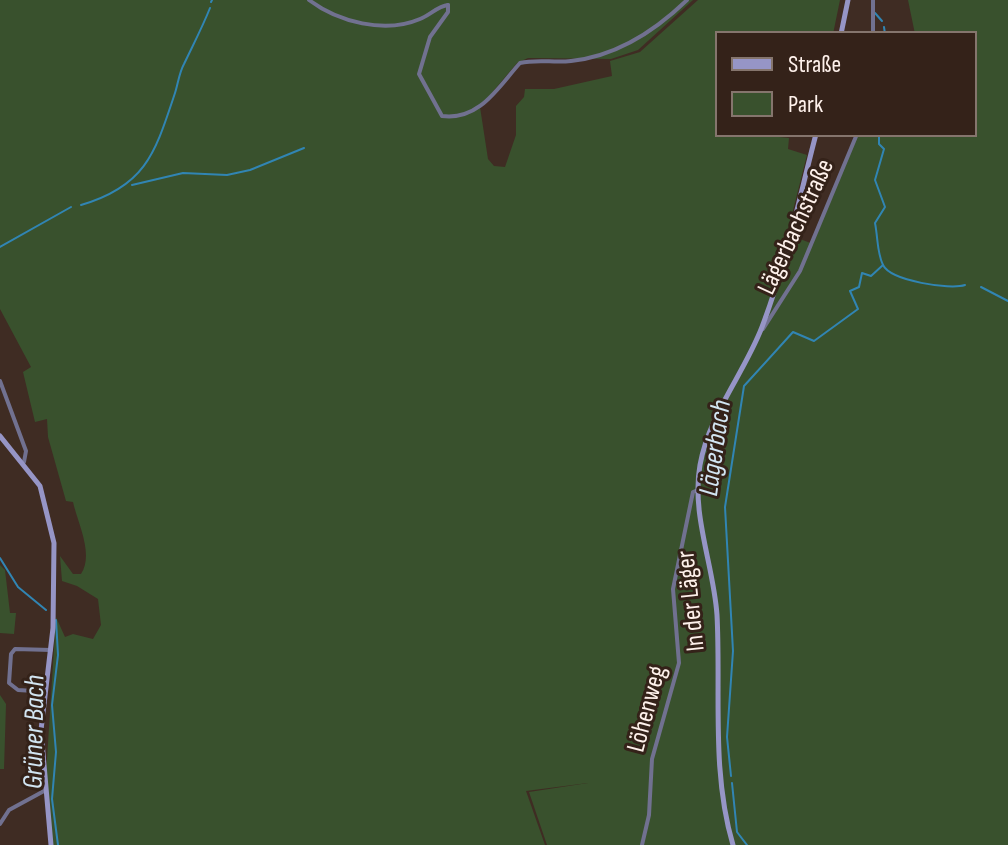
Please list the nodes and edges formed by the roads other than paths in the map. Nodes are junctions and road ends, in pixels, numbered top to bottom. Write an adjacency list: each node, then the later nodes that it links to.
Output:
1 (309, 0): 2 (street)
2 (687, 0)
3 (848, 0): 5 (main road)
4 (873, 0): 6 (street)
5 (841, 32)
6 (873, 32)
7 (816, 136): 9 (main road, In der Läger)
8 (856, 136): 9 (street, Lägerbachstraße)
9 (761, 330): 13 (main road, In der Läger)
10 (0, 381): 12 (street)
11 (0, 436): 12 (main road)
12 (24, 462): 14 (main road)
13 (698, 490): 19 (street, Löhenweg); 20 (main road, In der Läger)
14 (51, 650): 15 (street); 16 (main road)
15 (34, 691)
16 (44, 791): 17 (street); 18 (main road)
17 (0, 824)
18 (51, 845)
19 (642, 845)
20 (733, 845)

